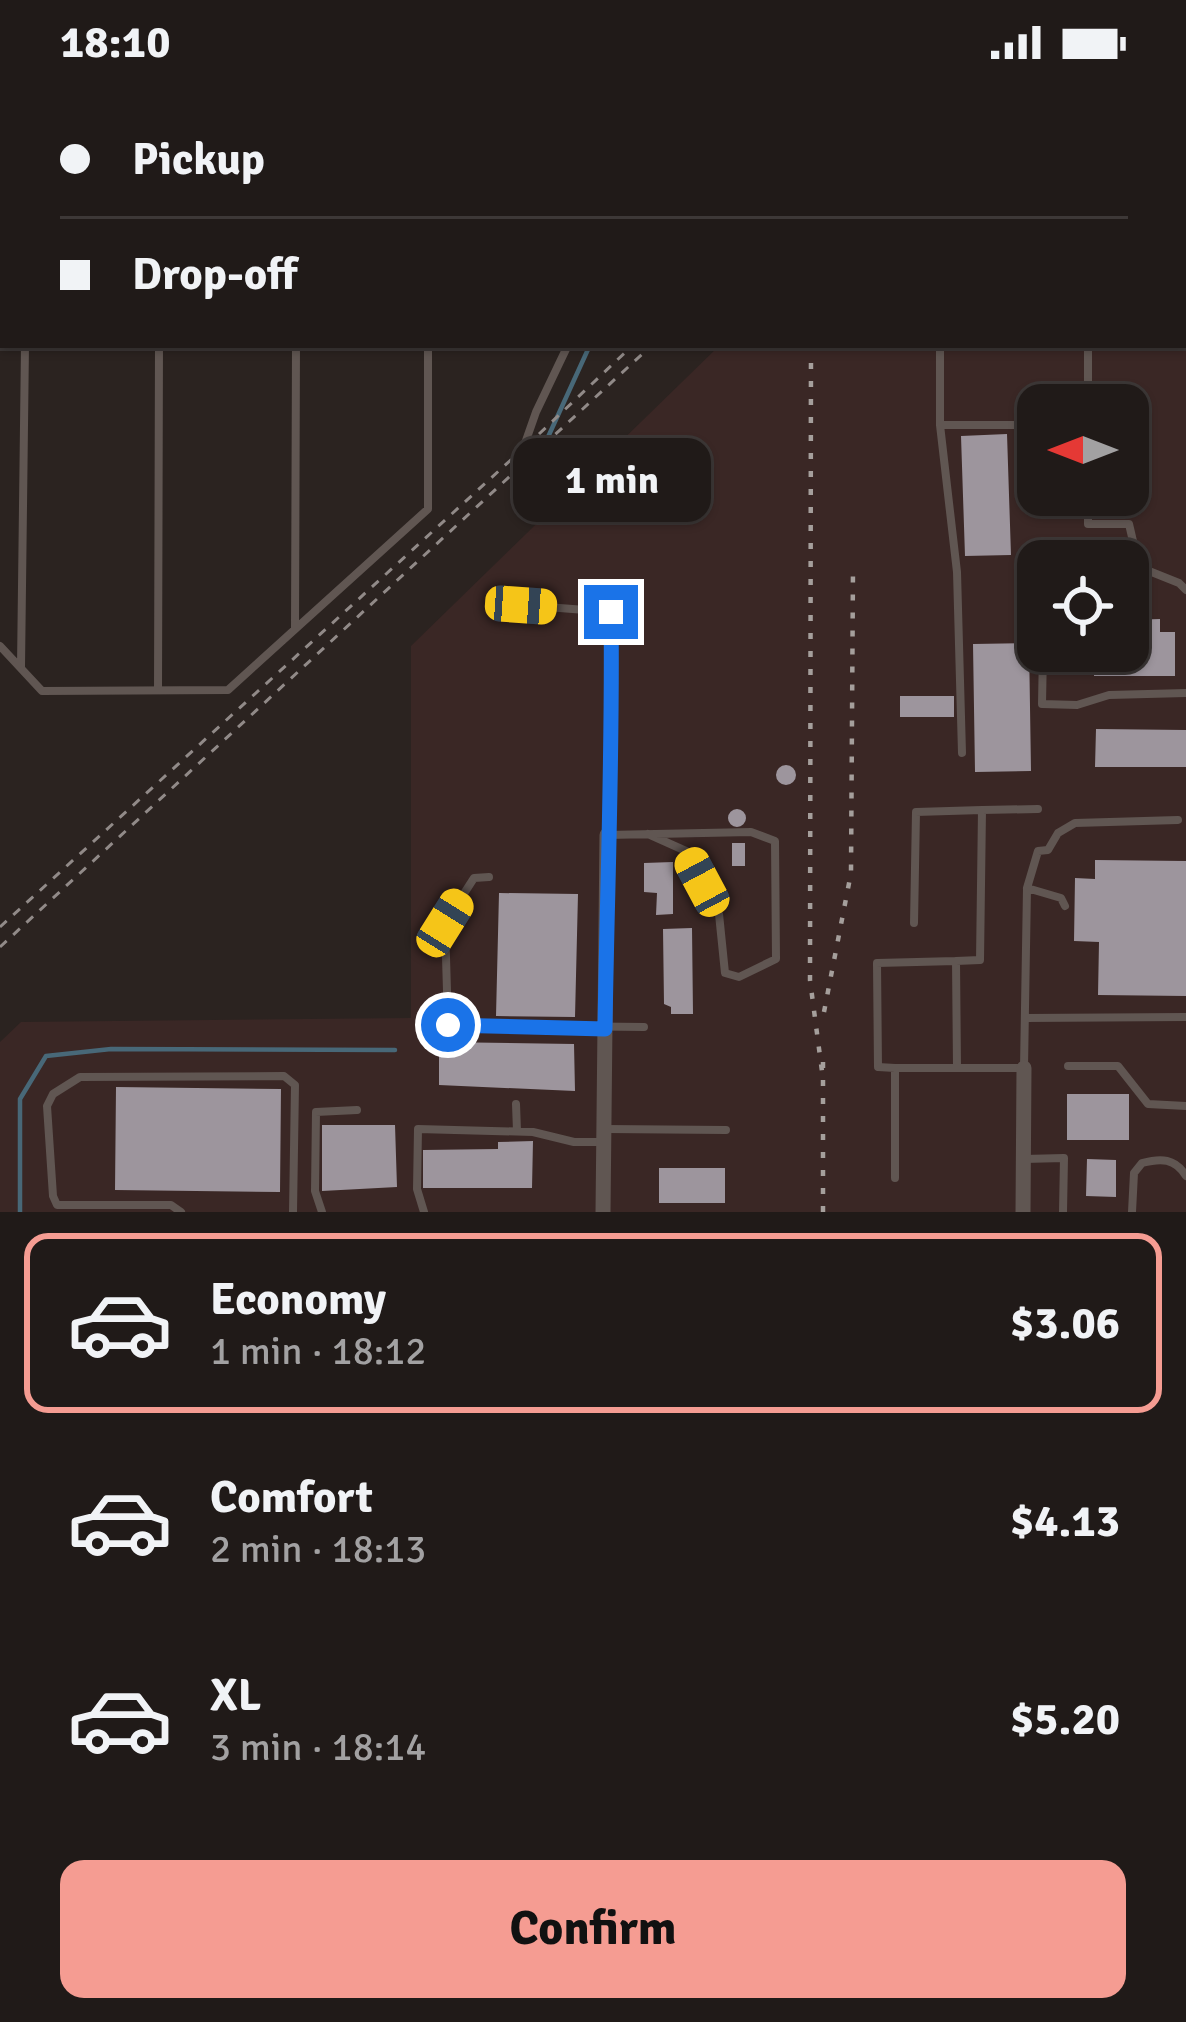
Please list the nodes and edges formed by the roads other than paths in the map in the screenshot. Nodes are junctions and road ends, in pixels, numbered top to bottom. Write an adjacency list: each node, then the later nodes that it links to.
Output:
1 (25, 348): 17 (lane)
2 (159, 348): 19 (lane)
3 (296, 348): 15 (lane)
4 (428, 348): 15 (lane)
5 (567, 348): 11 (lane)
6 (940, 348): 9 (lane)
7 (1088, 348): 8 (lane)
8 (1088, 384)
9 (940, 425): 10 (lane); 21 (lane)
10 (1017, 425)
11 (523, 449)
12 (1088, 516): 13 (lane)
13 (1186, 590)
14 (521, 605): 26 (lane)
15 (295, 629): 19 (lane)
16 (0, 646): 17 (lane)
17 (21, 668): 19 (lane)
18 (1043, 672): 20 (lane)
19 (158, 690)
20 (1186, 693)
21 (962, 753)
22 (1038, 808): 23 (lane)
23 (982, 810): 30 (lane); 31 (lane)
24 (1178, 820): 28 (lane)
25 (648, 834): 25 (lane); 26 (lane)
26 (607, 835): 35 (street)
27 (489, 878): 35 (lane)
28 (1027, 889): 29 (lane); 33 (lane)
29 (1065, 906)
30 (914, 923)
31 (956, 961): 37 (lane); 38 (lane)
32 (1186, 1017): 33 (lane)
33 (1025, 1018): 39 (lane)
34 (644, 1027): 35 (lane)
35 (605, 1029): 45 (street)
36 (1068, 1066): 41 (lane)
37 (957, 1067): 38 (lane); 39 (lane)
38 (895, 1068): 48 (lane)
39 (1024, 1068): 46 (street)
40 (516, 1104): 44 (lane)
41 (1186, 1106)
42 (357, 1110): 51 (lane)
43 (726, 1130): 45 (lane)
44 (517, 1131): 45 (lane); 52 (lane)
45 (604, 1135): 53 (street)
46 (1023, 1159): 54 (street); 55 (lane)
47 (1186, 1176): 56 (lane)
48 (895, 1178)
49 (181, 1212): 50 (lane)
50 (293, 1212)
51 (322, 1212)
52 (424, 1212)
53 (603, 1212)
54 (1023, 1212)
55 (1063, 1212)
56 (1132, 1212)

